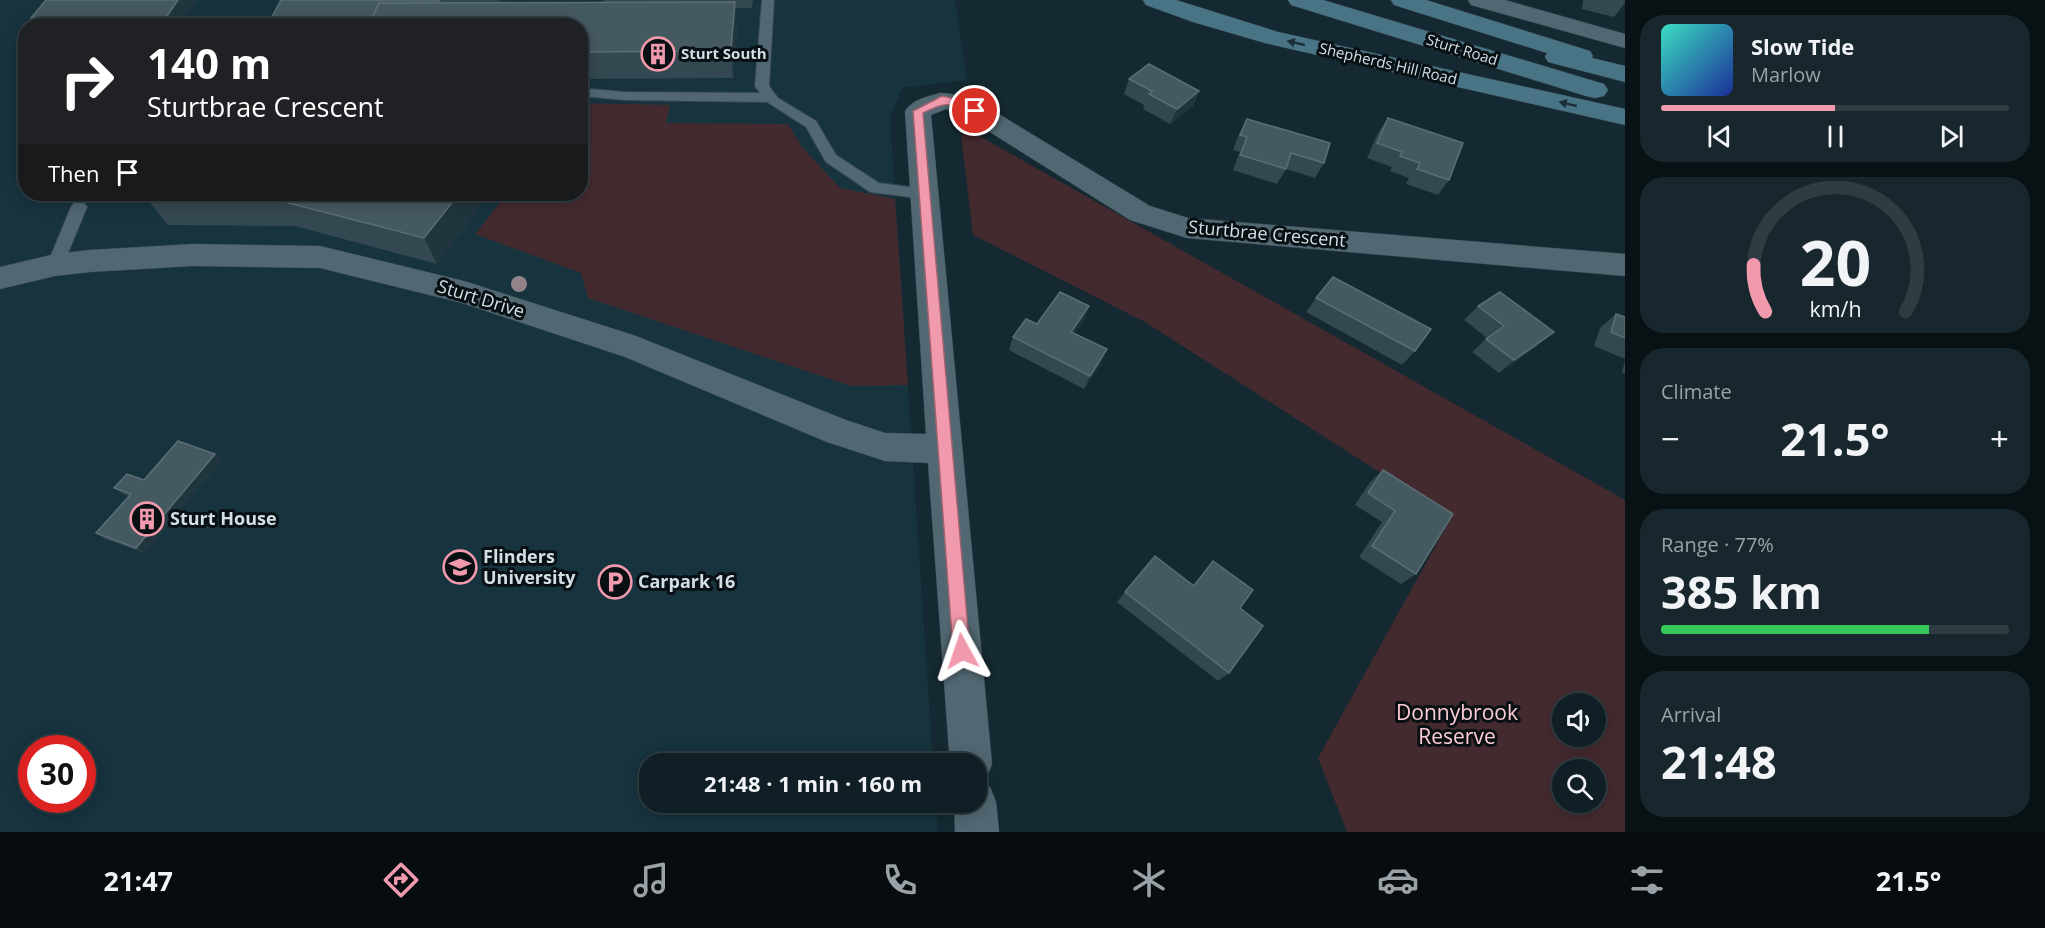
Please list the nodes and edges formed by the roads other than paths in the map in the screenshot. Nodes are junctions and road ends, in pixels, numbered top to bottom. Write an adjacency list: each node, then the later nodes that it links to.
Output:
1 (768, 0): 11 (lane)
2 (1154, 0): 13 (main road, Shepherds Hill Road, one-way to 2)
3 (1299, 0): 12 (main road, Sturt Road)
4 (1353, 0): 9 (main road, Sturt Road)
5 (1402, 0): 8 (main road)
6 (1479, 0): 7 (street)
7 (1625, 41)
8 (1625, 69)
9 (1625, 74)
10 (588, 93): 11 (lane)
11 (771, 98): 14 (lane)
12 (1625, 100)
13 (1625, 117)
14 (925, 194): 17 (street, Sturtbrae Crescent); 19 (street)
15 (79, 207): 16 (lane)
16 (55, 265): 18 (street, Sturt Drive); 19 (street, Sturt Drive)
17 (1625, 265)
18 (0, 278)
19 (944, 449): 20 (street)
20 (970, 753)
21 (976, 813): 22 (street)
22 (977, 832)

